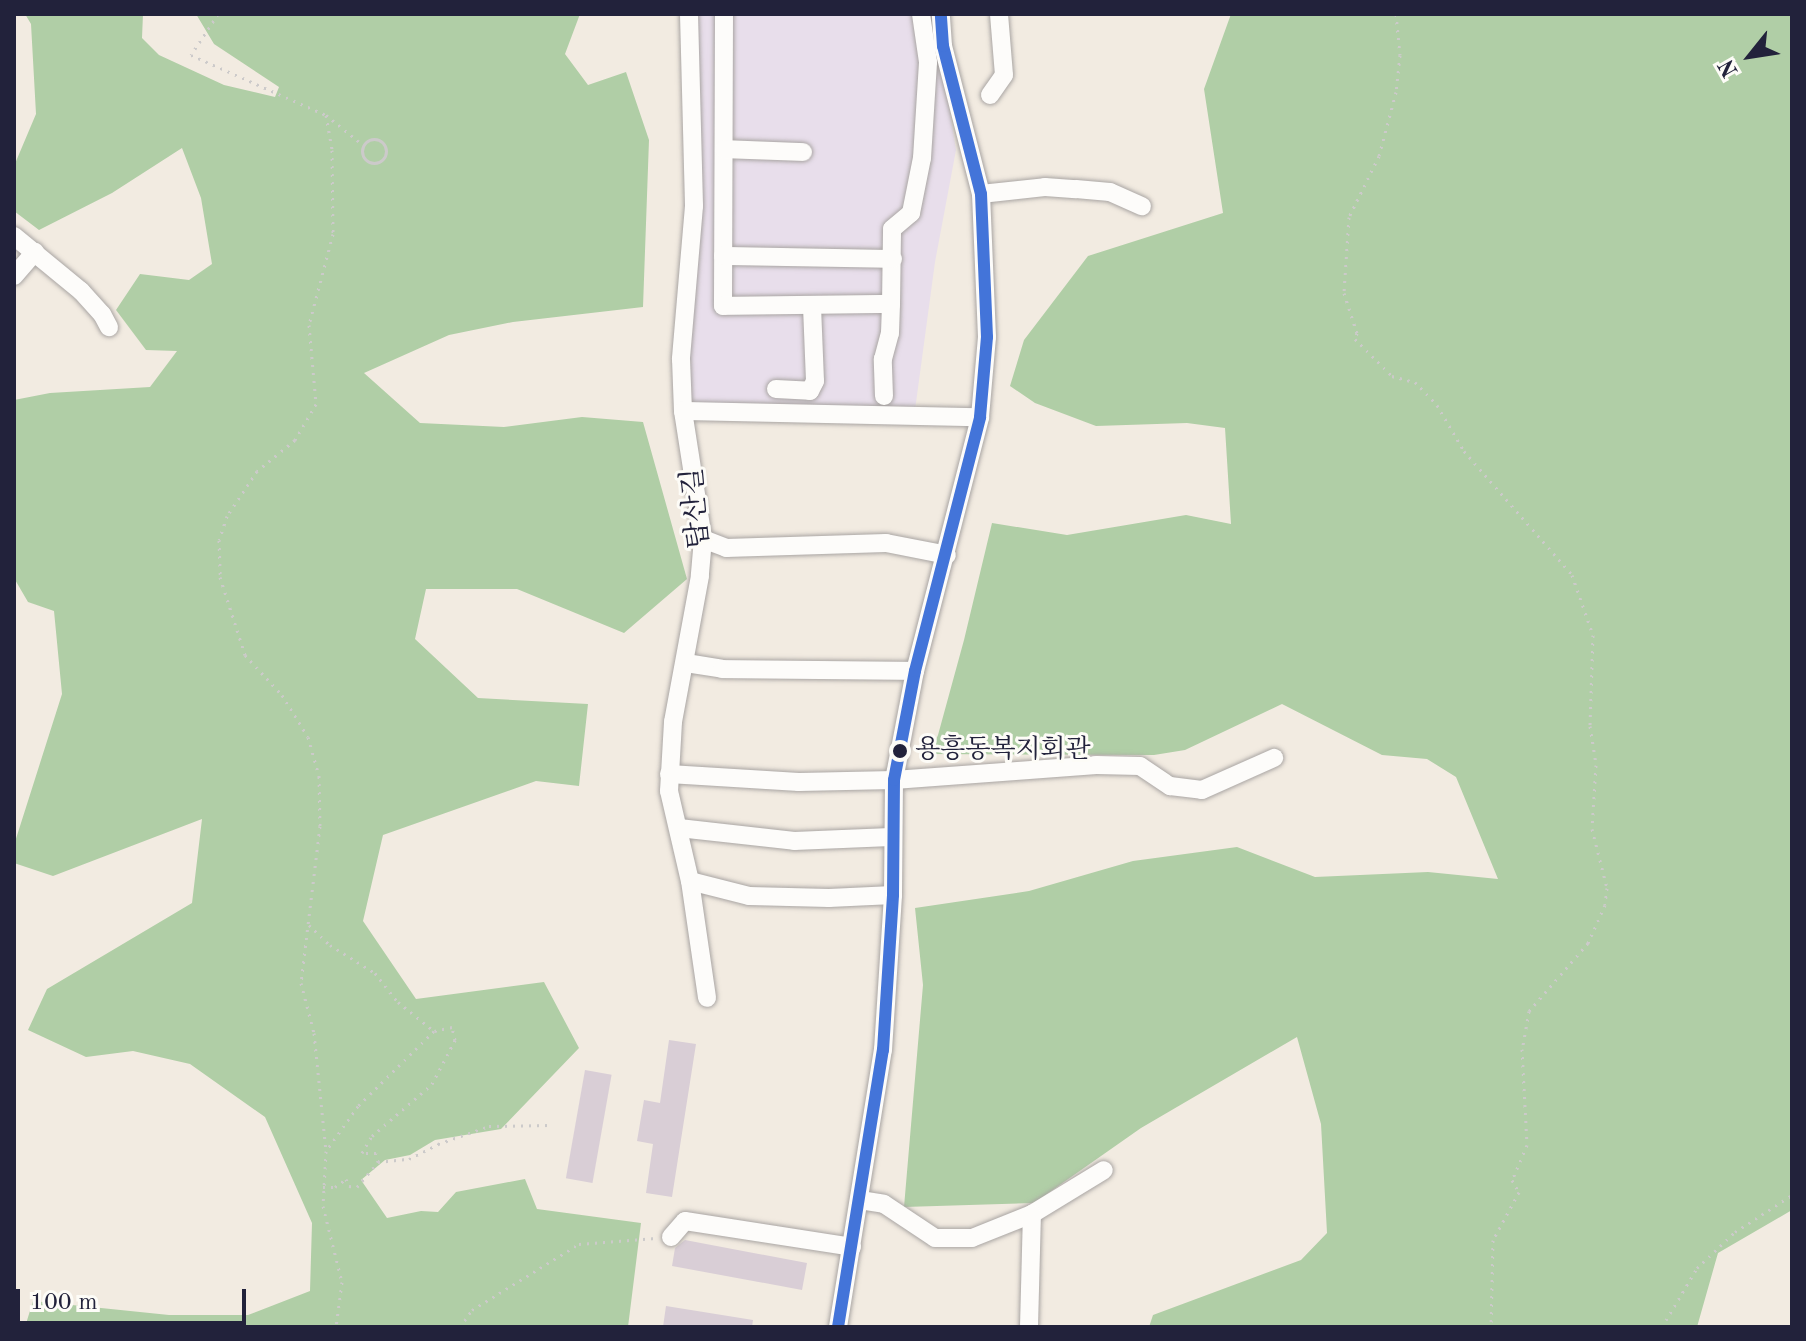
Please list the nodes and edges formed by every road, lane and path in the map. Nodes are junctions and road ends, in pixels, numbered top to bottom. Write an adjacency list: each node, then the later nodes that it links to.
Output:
1 (218, 14): 9 (path)
2 (689, 14): 15 (street, 탑산길)
3 (724, 14): 11 (street)
4 (921, 14): 19 (street)
5 (941, 14): 13 (street)
6 (999, 14): 8 (street)
7 (1396, 14): 56 (path)
8 (990, 95)
9 (326, 115): 10 (path); 39 (path)
10 (363, 145): 10 (path)
11 (724, 149): 12 (street); 17 (street)
12 (803, 152)
13 (981, 194): 14 (street); 27 (street)
14 (1142, 206)
15 (692, 233): 17 (street); 26 (street, 탑산길)
16 (14, 236): 18 (street)
17 (723, 249): 19 (street); 22 (street)
18 (35, 252): 20 (street); 23 (street)
19 (893, 259): 21 (street)
20 (14, 276)
21 (891, 304): 22 (street); 25 (street)
22 (812, 305): 24 (street)
23 (109, 327)
24 (776, 389)
25 (884, 396)
26 (683, 411): 27 (street); 28 (street, 탑산길)
27 (980, 417): 29 (street)
28 (703, 539): 29 (street); 30 (street, 탑산길)
29 (947, 555): 31 (street)
30 (686, 663): 31 (street); 33 (street, 탑산길)
31 (915, 671): 34 (street)
32 (1274, 758): 34 (street)
33 (669, 774): 34 (street); 35 (street, 탑산길)
34 (894, 780): 36 (street)
35 (679, 828): 36 (street); 37 (street, 탑산길)
36 (891, 837): 38 (street)
37 (690, 881): 38 (street); 40 (street, 탑산길)
38 (893, 895): 48 (street)
39 (309, 925): 41 (path); 43 (path)
40 (707, 998)
41 (434, 1031): 43 (path); 44 (path)
42 (550, 1125): 44 (path)
43 (326, 1151): 46 (path)
44 (378, 1162): 46 (path)
45 (1104, 1170): 49 (street)
46 (321, 1188): 52 (path)
47 (1792, 1195): 57 (path)
48 (860, 1200): 49 (street); 51 (street)
49 (1032, 1214): 55 (street)
50 (671, 1237): 51 (street); 53 (path)
51 (852, 1247): 54 (street)
52 (336, 1327)
53 (460, 1327)
54 (838, 1327)
55 (1029, 1327)
56 (1491, 1327)
57 (1662, 1327)

